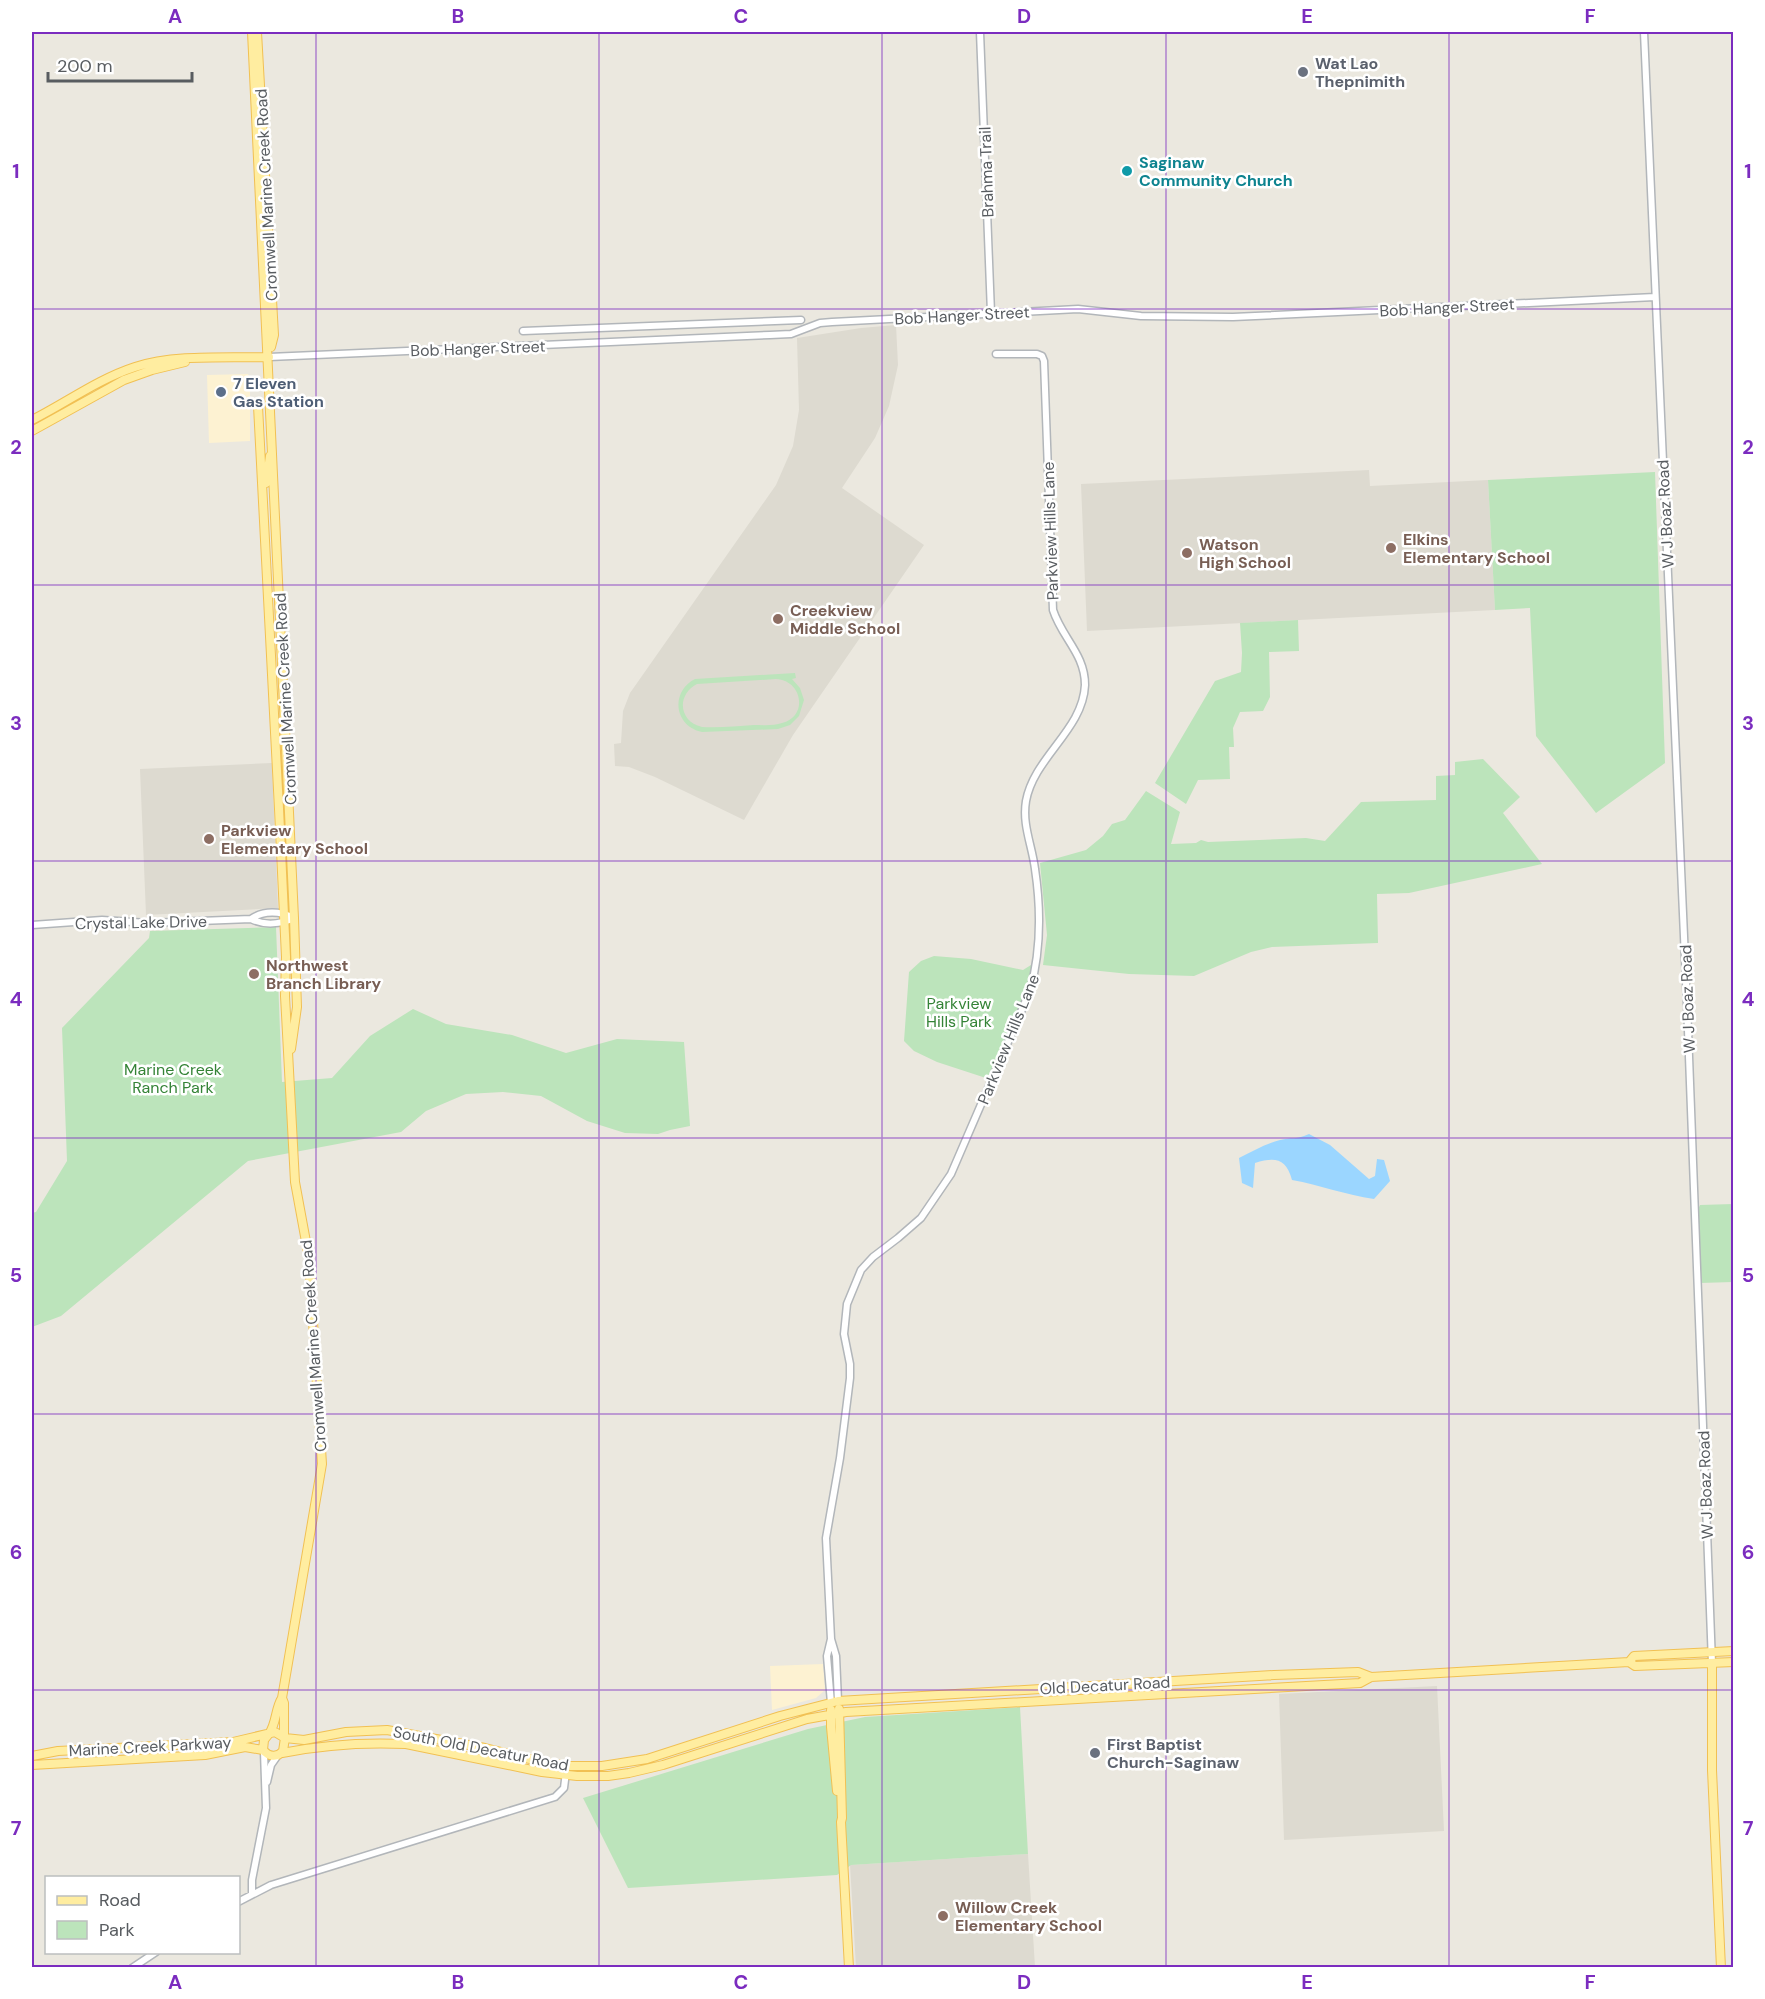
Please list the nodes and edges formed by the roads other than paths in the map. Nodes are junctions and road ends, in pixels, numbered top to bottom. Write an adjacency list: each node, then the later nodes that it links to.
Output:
1 (252, 32): 10 (main road, Cromwell Marine Creek Road)
2 (257, 32): 10 (main road, Cromwell Marine Creek Road)
3 (980, 32): 6 (street, Brahma Trail)
4 (1644, 32): 5 (street, W J Boaz Road)
5 (1656, 297): 6 (street, Bob Hanger Street); 28 (street, W J Boaz Road)
6 (992, 313): 10 (street, Bob Hanger Street)
7 (801, 320): 8 (street, Bob Hanger Street)
8 (523, 331)
9 (996, 354): 36 (street, Parkview Hills Lane)
10 (269, 357): 11 (main road); 15 (main road, Cromwell Marine Creek Road)
11 (198, 359): 13 (main road); 14 (main road)
12 (258, 406): 16 (main road, Cromwell Marine Creek Road)
13 (32, 420)
14 (32, 431)
15 (273, 441): 16 (main road, Cromwell Marine Creek Road); 17 (main road, Cromwell Marine Creek Road)
16 (264, 496): 18 (main road, Cromwell Marine Creek Road)
17 (282, 642): 18 (main road); 19 (main road, Cromwell Marine Creek Road)
18 (271, 643): 20 (main road, Cromwell Marine Creek Road)
19 (290, 808): 20 (main road); 22 (main road, Cromwell Marine Creek Road)
20 (279, 809): 21 (main road, Cromwell Marine Creek Road)
21 (283, 913): 22 (street); 23 (street, Crystal Lake Drive); 24 (main road, Cromwell Marine Creek Road)
22 (294, 918): 24 (street, Crystal Lake Drive); 26 (main road, Cromwell Marine Creek Road)
23 (251, 919): 24 (street, Crystal Lake Drive); 25 (street, Crystal Lake Drive)
24 (284, 922): 26 (main road, Cromwell Marine Creek Road)
25 (32, 925)
26 (290, 1068): 35 (main road, Cromwell Marine Creek Road)
27 (1734, 1651): 28 (main road, Old Decatur Road)
28 (1711, 1652): 29 (main road, Old Decatur Road); 31 (street, W J Boaz Road)
29 (1629, 1662): 31 (main road, Old Decatur Road); 32 (main road, Old Decatur Road)
30 (1734, 1662): 31 (main road, Old Decatur Road)
31 (1712, 1663): 59 (main road, W J Boaz Road)
32 (1371, 1677): 33 (main road, Old Decatur Road); 34 (main road, Old Decatur Road)
33 (1200, 1680): 34 (main road); 36 (main road, Old Decatur Road)
34 (1200, 1692): 37 (main road, Old Decatur Road)
35 (282, 1698): 39 (main road, Cromwell Marine Creek Road); 43 (main road, Cromwell Marine Creek Road)
36 (835, 1702): 37 (main road); 41 (main road, South Old Decatur Road)
37 (835, 1713): 38 (main road, South Old Decatur Road); 42 (main road); 53 (main road)
38 (807, 1719): 42 (main road); 45 (main road, South Old Decatur Road)
39 (268, 1734): 43 (main road); 46 (main road); 48 (main road, Marine Creek Parkway)
40 (416, 1734): 43 (main road, South Old Decatur Road); 44 (main road); 50 (main road, South Old Decatur Road)
41 (714, 1737): 45 (main road); 50 (main road, South Old Decatur Road)
42 (831, 1737): 53 (main road)
43 (284, 1738): 47 (main road)
44 (413, 1744): 47 (main road, South Old Decatur Road); 51 (main road, South Old Decatur Road)
45 (717, 1748): 51 (main road, South Old Decatur Road)
46 (264, 1751): 47 (main road); 49 (main road, Marine Creek Parkway); 52 (street)
47 (280, 1754): 52 (street)
48 (32, 1756)
49 (32, 1765)
50 (567, 1766): 51 (street)
51 (566, 1775): 54 (street, South Old Decatur Road)
52 (266, 1782): 54 (street)
53 (841, 1822): 58 (main road)
54 (252, 1894): 55 (street, South Old Decatur Road)
55 (240, 1901)
56 (154, 1954): 57 (street)
57 (132, 1968)
58 (849, 1968)
59 (1721, 1968)

